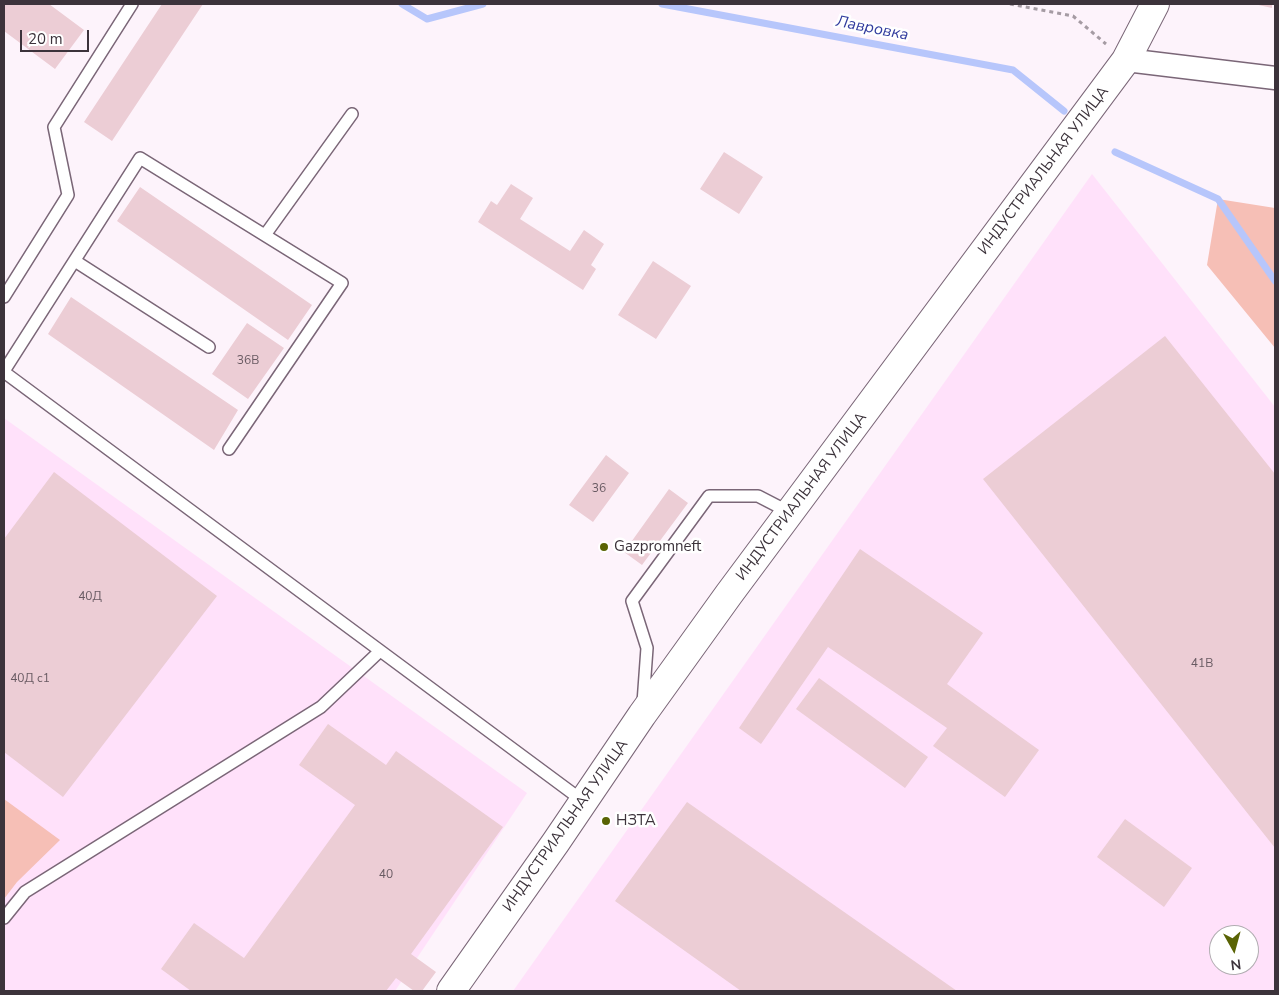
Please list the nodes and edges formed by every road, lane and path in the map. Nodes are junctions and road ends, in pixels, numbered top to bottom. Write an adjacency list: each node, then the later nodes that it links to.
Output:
1 (132, 4): 9 (lane)
2 (1010, 4): 4 (path)
3 (1155, 4): 4 (street, ИНДУСТРИАЛЬНАЯ УЛИЦА)
4 (1126, 60): 5 (street); 13 (street, ИНДУСТРИАЛЬНАЯ УЛИЦА)
5 (1275, 78)
6 (352, 114): 7 (lane)
7 (265, 235): 8 (lane); 12 (lane)
8 (75, 261): 10 (lane); 11 (lane)
9 (4, 297)
10 (209, 348)
11 (4, 371): 14 (lane)
12 (229, 449)
13 (789, 512): 15 (street, ИНДУСТРИАЛЬНАЯ УЛИЦА); 15 (lane)
14 (380, 651): 16 (lane); 17 (lane)
15 (642, 715): 16 (street, ИНДУСТРИАЛЬНАЯ УЛИЦА)
16 (583, 801): 18 (street, ИНДУСТРИАЛЬНАЯ УЛИЦА)
17 (4, 918)
18 (450, 991)

